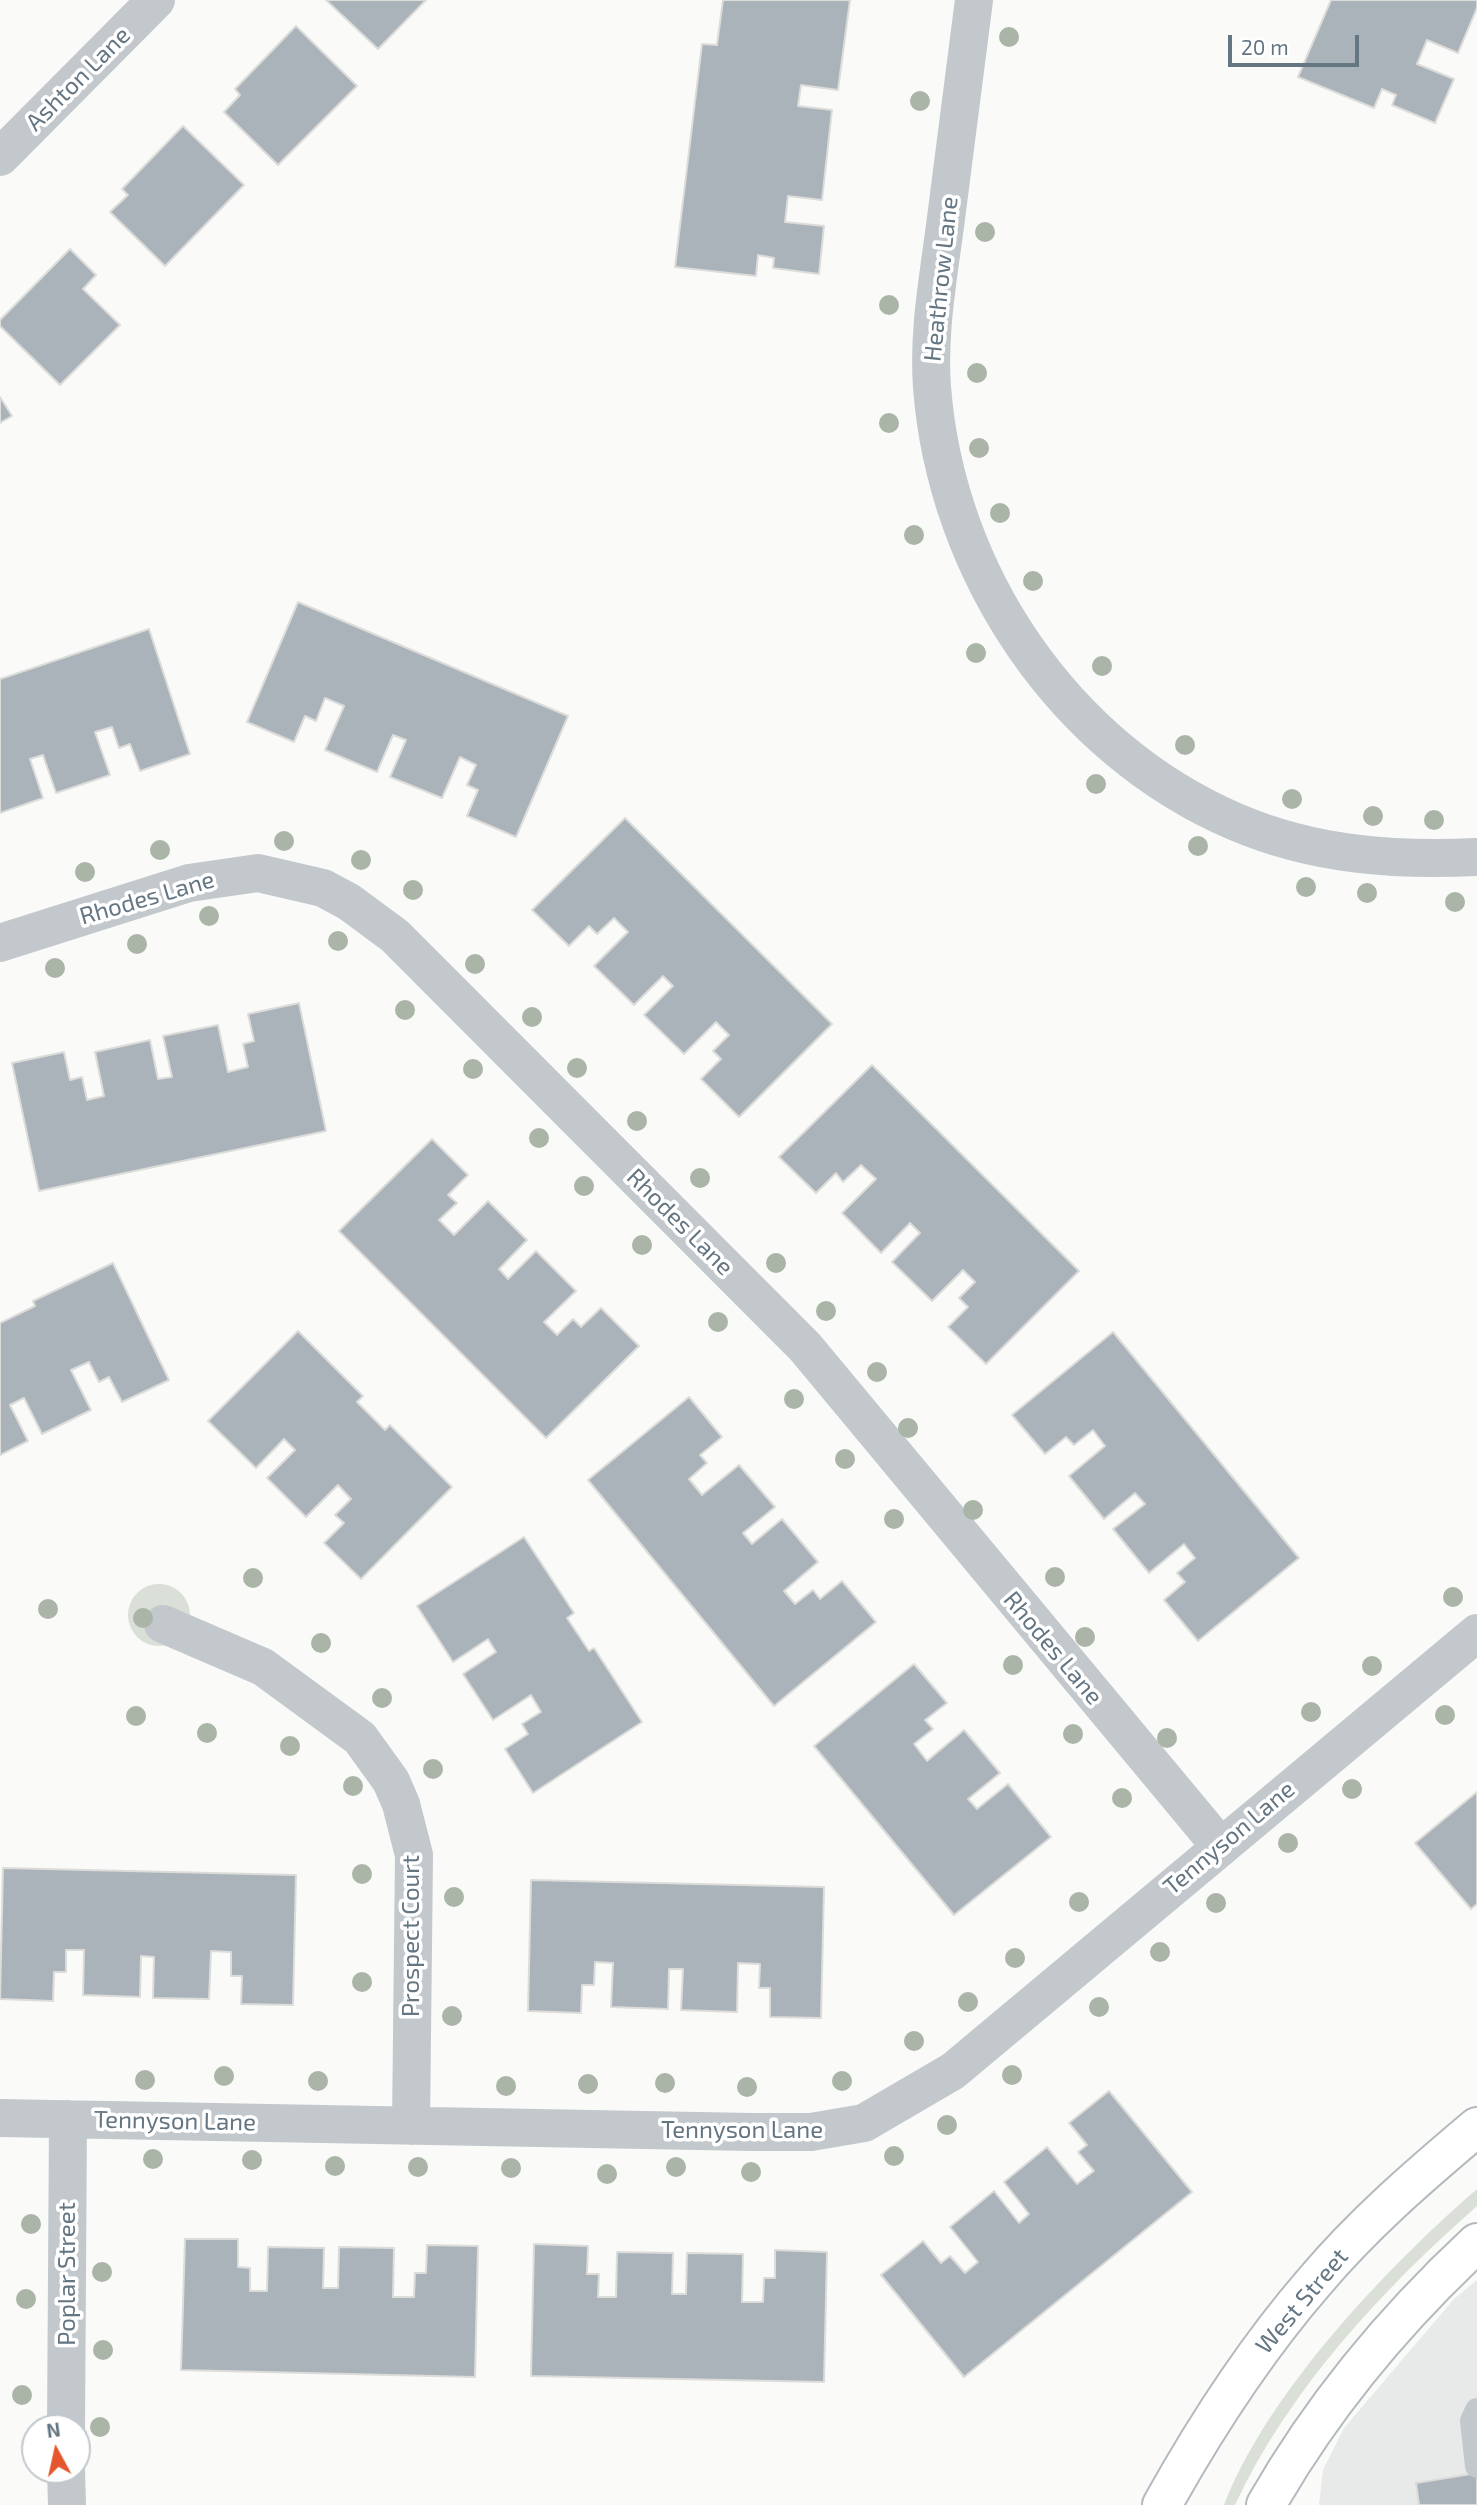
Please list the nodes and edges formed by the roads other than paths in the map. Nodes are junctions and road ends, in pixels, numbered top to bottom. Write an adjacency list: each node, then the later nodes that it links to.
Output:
1 (156, 0): 3 (street, Ashton Lane)
2 (974, 0): 4 (street, Heathrow Lane)
3 (0, 157)
4 (1477, 857)
5 (0, 943): 8 (street, Rhodes Lane)
6 (163, 1624): 11 (street, Prospect Court)
7 (1477, 1633): 8 (street, Tennyson Lane)
8 (1220, 1846): 11 (street, Tennyson Lane)
9 (0, 2118): 10 (street, Tennyson Lane)
10 (68, 2119): 11 (street, Tennyson Lane); 15 (street, Poplar Street)
11 (411, 2126)
12 (1477, 2127): 19 (street, West Street)
13 (1477, 2243): 20 (street)
14 (1477, 2410): 16 (lane)
15 (66, 2414)
16 (1477, 2466)
17 (66, 2484): 18 (street)
18 (67, 2505)
19 (1162, 2505)
20 (1266, 2505)

